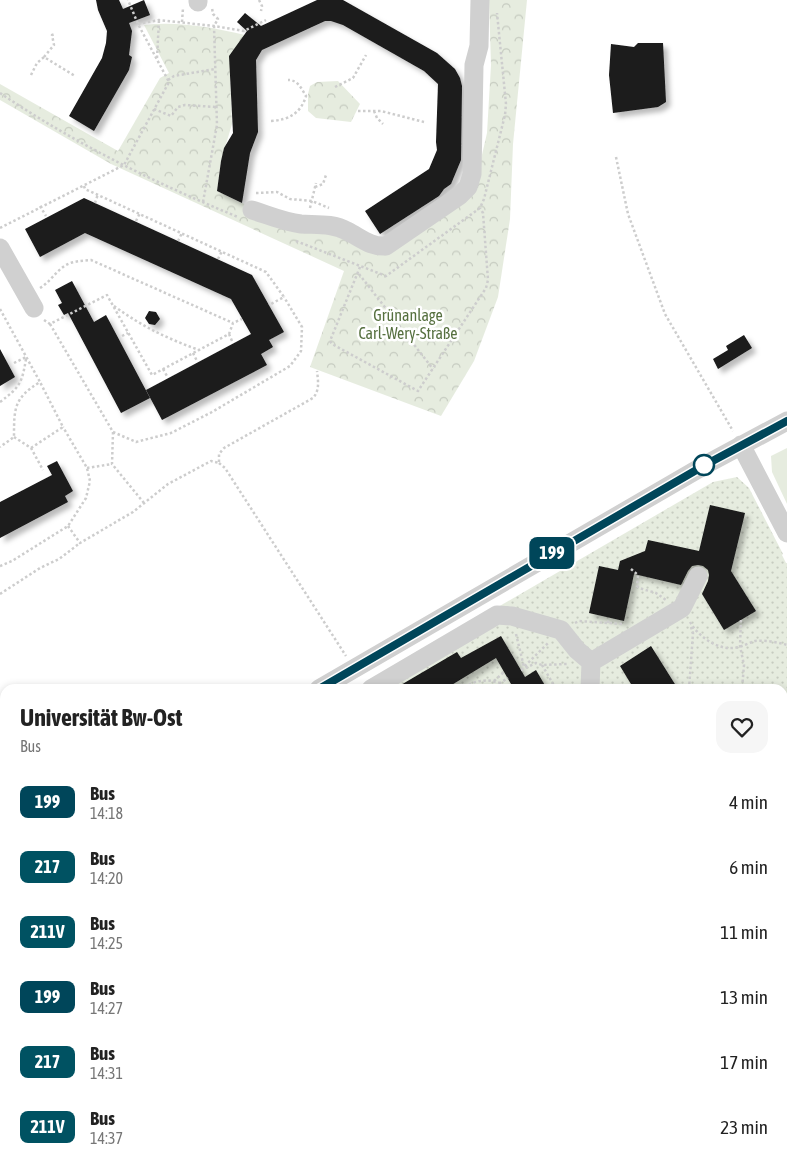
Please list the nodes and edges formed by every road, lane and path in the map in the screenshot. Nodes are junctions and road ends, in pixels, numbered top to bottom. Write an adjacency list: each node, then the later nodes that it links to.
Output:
1 (128, 0): 9 (path)
2 (259, 0): 5 (path)
3 (197, 2): 8 (path); 10 (path)
4 (489, 3): 38 (street); 39 (path)
5 (261, 11)
6 (159, 20): 8 (path); 9 (path); 14 (path)
7 (266, 20): 10 (path)
8 (182, 22): 10 (path)
9 (138, 24): 14 (path)
10 (214, 26): 15 (path)
11 (55, 34): 13 (path)
12 (366, 55): 20 (path)
13 (44, 56): 16 (path); 17 (path)
14 (156, 58): 18 (path)
15 (215, 69): 18 (path); 22 (path)
16 (31, 75)
17 (75, 76)
18 (168, 80): 23 (path)
19 (288, 80): 26 (path)
20 (335, 87)
21 (0, 93): 30 (path)
22 (216, 107): 23 (path); 35 (path)
23 (154, 109): 30 (path)
24 (358, 111): 25 (path)
25 (374, 111): 27 (path); 28 (path)
26 (271, 121)
27 (424, 122)
28 (383, 124)
29 (616, 157): 83 (path)
30 (124, 165): 32 (path); 35 (path)
31 (326, 175): 34 (path)
32 (84, 186): 33 (path); 37 (path)
33 (98, 194): 36 (path); 41 (path)
34 (312, 201): 38 (path); 40 (path); 42 (path)
35 (203, 202): 38 (path)
36 (94, 203)
37 (40, 206): 43 (path); 45 (path)
38 (249, 207)
39 (480, 208): 52 (path); 72 (path)
40 (336, 211)
41 (140, 213): 44 (path); 46 (path)
42 (309, 213)
43 (46, 216)
44 (136, 221)
45 (0, 228)
46 (182, 233): 48 (path); 50 (path)
47 (293, 240): 52 (path)
48 (178, 241)
49 (0, 248): 55 (street)
50 (222, 251): 51 (path); 54 (path)
51 (218, 260)
52 (360, 267): 53 (path)
53 (359, 274): 72 (path); 72 (path)
54 (284, 297): 57 (path); 81 (path)
55 (35, 299): 60 (path); 61 (path)
56 (112, 305): 60 (path); 62 (path); 66 (path)
57 (269, 305)
58 (0, 309): 68 (path)
59 (242, 319): 61 (path)
60 (50, 324): 81 (path)
61 (233, 324): 63 (path)
62 (128, 333): 64 (path); 74 (path)
63 (229, 334): 65 (path); 66 (path)
64 (122, 336)
65 (232, 341)
66 (199, 350): 67 (path)
67 (193, 353): 69 (path); 71 (path)
68 (26, 357): 70 (path); 77 (path); 78 (path)
69 (197, 361)
70 (14, 363)
71 (163, 369): 74 (path); 76 (path)
72 (433, 369)
73 (316, 371): 86 (path)
74 (150, 372): 75 (path)
75 (145, 375)
76 (167, 376)
77 (40, 382): 80 (path); 82 (path)
78 (0, 402)
79 (787, 421): 83 (street)
80 (63, 427): 85 (path); 88 (path)
81 (113, 432): 87 (path)
82 (14, 437): 84 (path); 85 (path)
83 (741, 446): 92 (street); 115 (street)
84 (0, 447)
85 (32, 448): 89 (path)
86 (219, 463): 90 (path); 108 (path)
87 (112, 464): 88 (path); 90 (path)
88 (87, 468): 91 (path)
89 (42, 470)
90 (144, 503): 93 (path)
91 (68, 526): 93 (path); 94 (path)
92 (787, 532)
93 (80, 543): 97 (path)
94 (0, 566)
95 (631, 568): 98 (path)
96 (698, 576): 98 (street)
97 (0, 594)
98 (678, 609): 103 (path); 104 (street)
99 (512, 616): 105 (street); 110 (path); 116 (street)
100 (609, 618): 102 (path)
101 (741, 620): 107 (path)
102 (608, 623): 104 (path); 105 (path)
103 (691, 625): 107 (path); 121 (path)
104 (647, 628): 109 (street)
105 (562, 630): 109 (street); 110 (path)
106 (787, 645): 107 (path)
107 (740, 646): 122 (path)
108 (347, 657)
109 (591, 662): 120 (street)
110 (524, 667): 111 (path); 119 (path)
111 (521, 670)
112 (504, 672): 114 (path)
113 (508, 678): 118 (path)
114 (494, 681): 117 (path); 118 (path)
115 (328, 684)
116 (379, 684)
117 (467, 684)
118 (500, 684)
119 (553, 684)
120 (590, 684)
121 (689, 684)
122 (742, 684)

